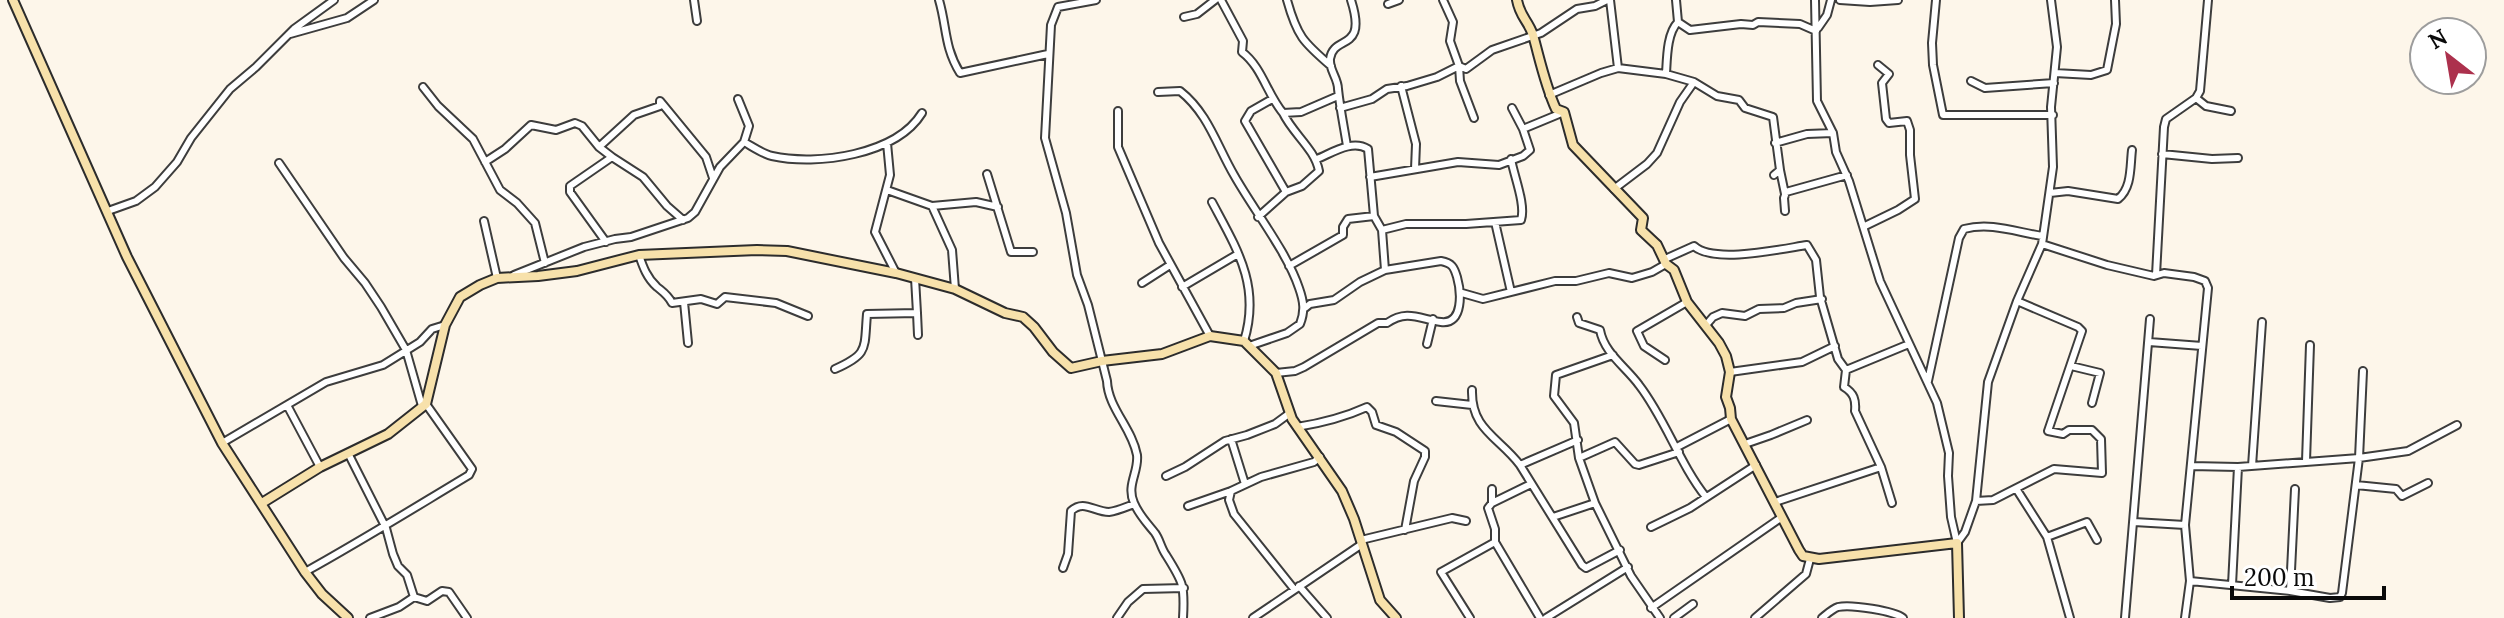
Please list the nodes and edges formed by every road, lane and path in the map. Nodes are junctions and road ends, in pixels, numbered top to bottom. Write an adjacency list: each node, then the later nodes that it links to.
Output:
1 (13, 0): 88 (street)
2 (334, 0): 31 (street)
3 (374, 0): 31 (street)
4 (694, 0): 28 (street)
5 (939, 0): 33 (street)
6 (1096, 0): 33 (street)
7 (1215, 0): 27 (street)
8 (1221, 0): 50 (street)
9 (1287, 0): 35 (street)
10 (1351, 0): 35 (street)
11 (1399, 0): 25 (street)
12 (1443, 0): 36 (street)
13 (1517, 0): 32 (street)
14 (1577, 0): 26 (street)
15 (1608, 0): 26 (street); 37 (street)
16 (1676, 0): 29 (street)
17 (1815, 0): 30 (street)
18 (1831, 0): 30 (street)
19 (1840, 0): 20 (street)
20 (1898, 0)
21 (1936, 0): 58 (street)
22 (2051, 0): 38 (street)
23 (2115, 0): 38 (street)
24 (2208, 0): 48 (street)
25 (1388, 4)
26 (1577, 9): 32 (street)
27 (1184, 17)
28 (697, 21)
29 (1678, 22): 30 (street); 39 (street)
30 (1816, 30): 61 (street)
31 (290, 34): 88 (street)
32 (1533, 35): 36 (street); 46 (street)
33 (1048, 54): 143 (street)
34 (1878, 65): 95 (street)
35 (1331, 66): 47 (street)
36 (1459, 66): 43 (street); 59 (street)
37 (1618, 68): 39 (street); 46 (street)
38 (2055, 73): 42 (street)
39 (1666, 74): 41 (street)
40 (1971, 81): 42 (street)
41 (1694, 82): 64 (street); 80 (street)
42 (2054, 83): 58 (street)
43 (1401, 86): 51 (street); 75 (street)
44 (423, 87): 73 (street)
45 (1158, 92): 91 (street)
46 (1549, 95): 55 (street)
47 (1338, 96): 51 (street); 57 (street)
48 (2196, 98): 54 (street); 68 (street)
49 (738, 99): 62 (street)
50 (1272, 99): 57 (street); 82 (street)
51 (1340, 108): 65 (street)
52 (1512, 108): 60 (street)
53 (1118, 111): 104 (street)
54 (2231, 111)
55 (1564, 112): 60 (street); 80 (street)
56 (922, 113): 63 (street)
57 (1283, 113): 71 (street)
58 (2053, 115): 83 (street)
59 (1474, 118)
60 (1523, 129): 72 (street)
61 (1833, 133): 64 (street); 77 (street)
62 (744, 142): 63 (street); 79 (street)
63 (887, 143): 81 (street)
64 (1775, 143): 84 (street)
65 (1347, 146): 71 (street); 78 (street)
66 (599, 147): 69 (street); 73 (street); 79 (street)
67 (2132, 150): 83 (street)
68 (2162, 154): 70 (street); 108 (street)
69 (612, 157): 92 (street); 98 (street)
70 (2238, 158)
71 (1317, 159): 82 (street)
72 (1511, 159): 75 (street); 94 (street)
73 (485, 162): 103 (street)
74 (279, 163): 140 (street)
75 (1415, 169): 78 (street)
76 (987, 174): 87 (street)
77 (1847, 175): 84 (street); 95 (street)
78 (1370, 177): 90 (street)
79 (713, 178): 92 (street)
80 (1614, 189): 102 (street)
81 (887, 190): 86 (street); 107 (street)
82 (1286, 192): 91 (street)
83 (2050, 193): 97 (street)
84 (1785, 194): 89 (street)
85 (1212, 202): 100 (street)
86 (932, 206): 87 (street); 114 (street)
87 (998, 207): 99 (street)
88 (108, 211): 164 (street)
89 (1785, 211)
90 (1374, 216): 96 (street); 105 (street)
91 (1258, 217): 105 (street)
92 (683, 220): 98 (street)
93 (484, 221): 110 (street)
94 (1495, 222): 96 (street); 115 (street)
95 (1865, 226): 136 (street)
96 (1382, 230): 106 (street)
97 (2042, 240): 108 (street); 118 (street); 150 (street)
98 (606, 242): 103 (street)
99 (1033, 252)
100 (1238, 254): 113 (street); 134 (street)
101 (639, 255): 107 (street); 109 (street); 119 (street)
102 (1666, 262): 115 (street); 117 (street); 120 (street)
103 (545, 263): 109 (street)
104 (1170, 265): 112 (street); 113 (street)
105 (1289, 266): 121 (street)
106 (1385, 270): 116 (street); 121 (street)
107 (896, 273): 111 (street)
108 (2156, 275): 139 (street)
109 (511, 276): 110 (street)
110 (497, 278): 128 (street)
111 (915, 278): 114 (street); 122 (street)
112 (1142, 283)
113 (1182, 287): 131 (street)
114 (955, 289): 143 (street)
115 (1511, 292): 116 (street)
116 (1462, 293): 125 (street)
117 (1822, 299): 129 (street); 138 (street)
118 (2017, 301): 144 (street); 189 (street)
119 (684, 302): 123 (street); 133 (street)
120 (1687, 302): 129 (street); 142 (street)
121 (1305, 308): 134 (street)
122 (917, 313): 130 (street); 145 (street)
123 (808, 316)
124 (1577, 317): 141 (street)
125 (1433, 319): 135 (street); 149 (street)
126 (2150, 319): 132 (street)
127 (2262, 322): 175 (street)
128 (445, 325): 140 (street); 155 (street)
129 (1706, 325): 148 (street)
130 (918, 335)
131 (1210, 336): 134 (street); 143 (street)
132 (2149, 342): 139 (street); 200 (street)
133 (688, 343)
134 (1246, 344): 149 (street)
135 (1427, 344)
136 (1909, 344): 146 (street); 150 (street)
137 (2310, 345): 171 (street)
138 (1835, 346): 146 (street); 148 (street)
139 (2202, 346): 174 (street)
140 (406, 350): 154 (street); 155 (street)
141 (1613, 355): 163 (street); 166 (street)
142 (1665, 360)
143 (1102, 361): 195 (street)
144 (2071, 366): 153 (street); 186 (street)
145 (835, 369)
146 (1846, 370): 177 (street)
147 (2363, 371): 170 (street)
148 (1730, 372): 158 (street)
149 (1276, 373): 157 (street)
150 (1928, 381): 209 (street)
151 (1472, 390): 156 (street)
152 (1436, 401): 156 (street)
153 (2092, 403)
154 (287, 405): 164 (street); 176 (street)
155 (424, 405): 167 (street); 203 (street)
156 (1472, 405): 172 (street)
157 (1290, 413): 161 (street); 162 (street)
158 (1731, 419): 165 (street); 166 (street)
159 (1807, 420): 165 (street)
160 (2457, 425): 170 (street)
161 (1297, 427): 168 (street); 204 (street)
162 (1231, 439): 179 (street); 181 (street)
163 (1578, 440): 169 (street); 172 (street)
164 (222, 443): 191 (street)
165 (1745, 444): 173 (street)
166 (1678, 449): 169 (street); 188 (street)
167 (348, 453): 176 (street); 203 (street)
168 (1320, 457): 181 (street); 207 (street)
169 (1579, 458): 193 (street)
170 (2359, 458): 171 (street); 183 (street)
171 (2306, 461): 175 (street)
172 (1520, 465): 182 (street)
173 (1756, 465): 188 (street); 190 (street)
174 (2191, 466): 178 (street); 201 (street)
175 (2252, 466): 178 (street)
176 (320, 467): 191 (street)
177 (1881, 467): 190 (street); 194 (street)
178 (2238, 467): 218 (street)
179 (1166, 476)
180 (2428, 483): 183 (street)
181 (1245, 484): 187 (street)
182 (1531, 484): 192 (street); 197 (street)
183 (2356, 485): 221 (street)
184 (1492, 489): 192 (street)
185 (2295, 489): 221 (street)
186 (2017, 490): 189 (street); 205 (street)
187 (1231, 491): 196 (street); 220 (street)
188 (1706, 497): 202 (street)
189 (1976, 501): 209 (street)
190 (1775, 502): 198 (street)
191 (262, 503): 215 (street)
192 (1492, 503): 208 (street)
193 (1595, 503): 197 (street); 210 (street)
194 (1892, 503)
195 (1134, 504): 214 (street); 219 (street)
196 (1188, 506)
197 (1553, 517): 211 (street)
198 (1782, 517): 212 (street); 224 (street)
199 (1466, 521): 204 (street)
200 (2134, 522): 201 (street); 242 (street)
201 (2185, 525): 217 (street)
202 (1651, 527)
203 (386, 528): 215 (street); 222 (street)
204 (1405, 530): 207 (street)
205 (2047, 537): 206 (street); 241 (street)
206 (2097, 540)
207 (1361, 542): 220 (street); 232 (street)
208 (1495, 542): 233 (street); 234 (street)
209 (1957, 543): 212 (street); 240 (street)
210 (1620, 550): 211 (street); 213 (street)
211 (1610, 557): 216 (street)
212 (1810, 559): 237 (street)
213 (1628, 567): 216 (street); 224 (street)
214 (1063, 568)
215 (305, 572): 225 (street)
216 (1619, 572): 234 (street)
217 (2190, 581): 218 (street); 243 (street)
218 (2232, 585): 221 (street)
219 (1184, 588): 228 (street); 229 (street)
220 (1296, 588): 230 (street); 231 (street)
221 (2290, 591)
222 (414, 597): 226 (street); 227 (street)
223 (1693, 604): 236 (street)
224 (1651, 608): 235 (street)
225 (348, 618)
226 (370, 618)
227 (467, 618)
228 (1117, 618)
229 (1183, 618)
230 (1253, 618)
231 (1327, 618)
232 (1396, 618)
233 (1470, 618)
234 (1543, 618)
235 (1660, 618)
236 (1674, 618)
237 (1755, 618)
238 (1822, 618): 239 (street)
239 (1903, 618)
240 (1959, 618)
241 (2070, 618)
242 (2125, 618)
243 (2185, 618)

